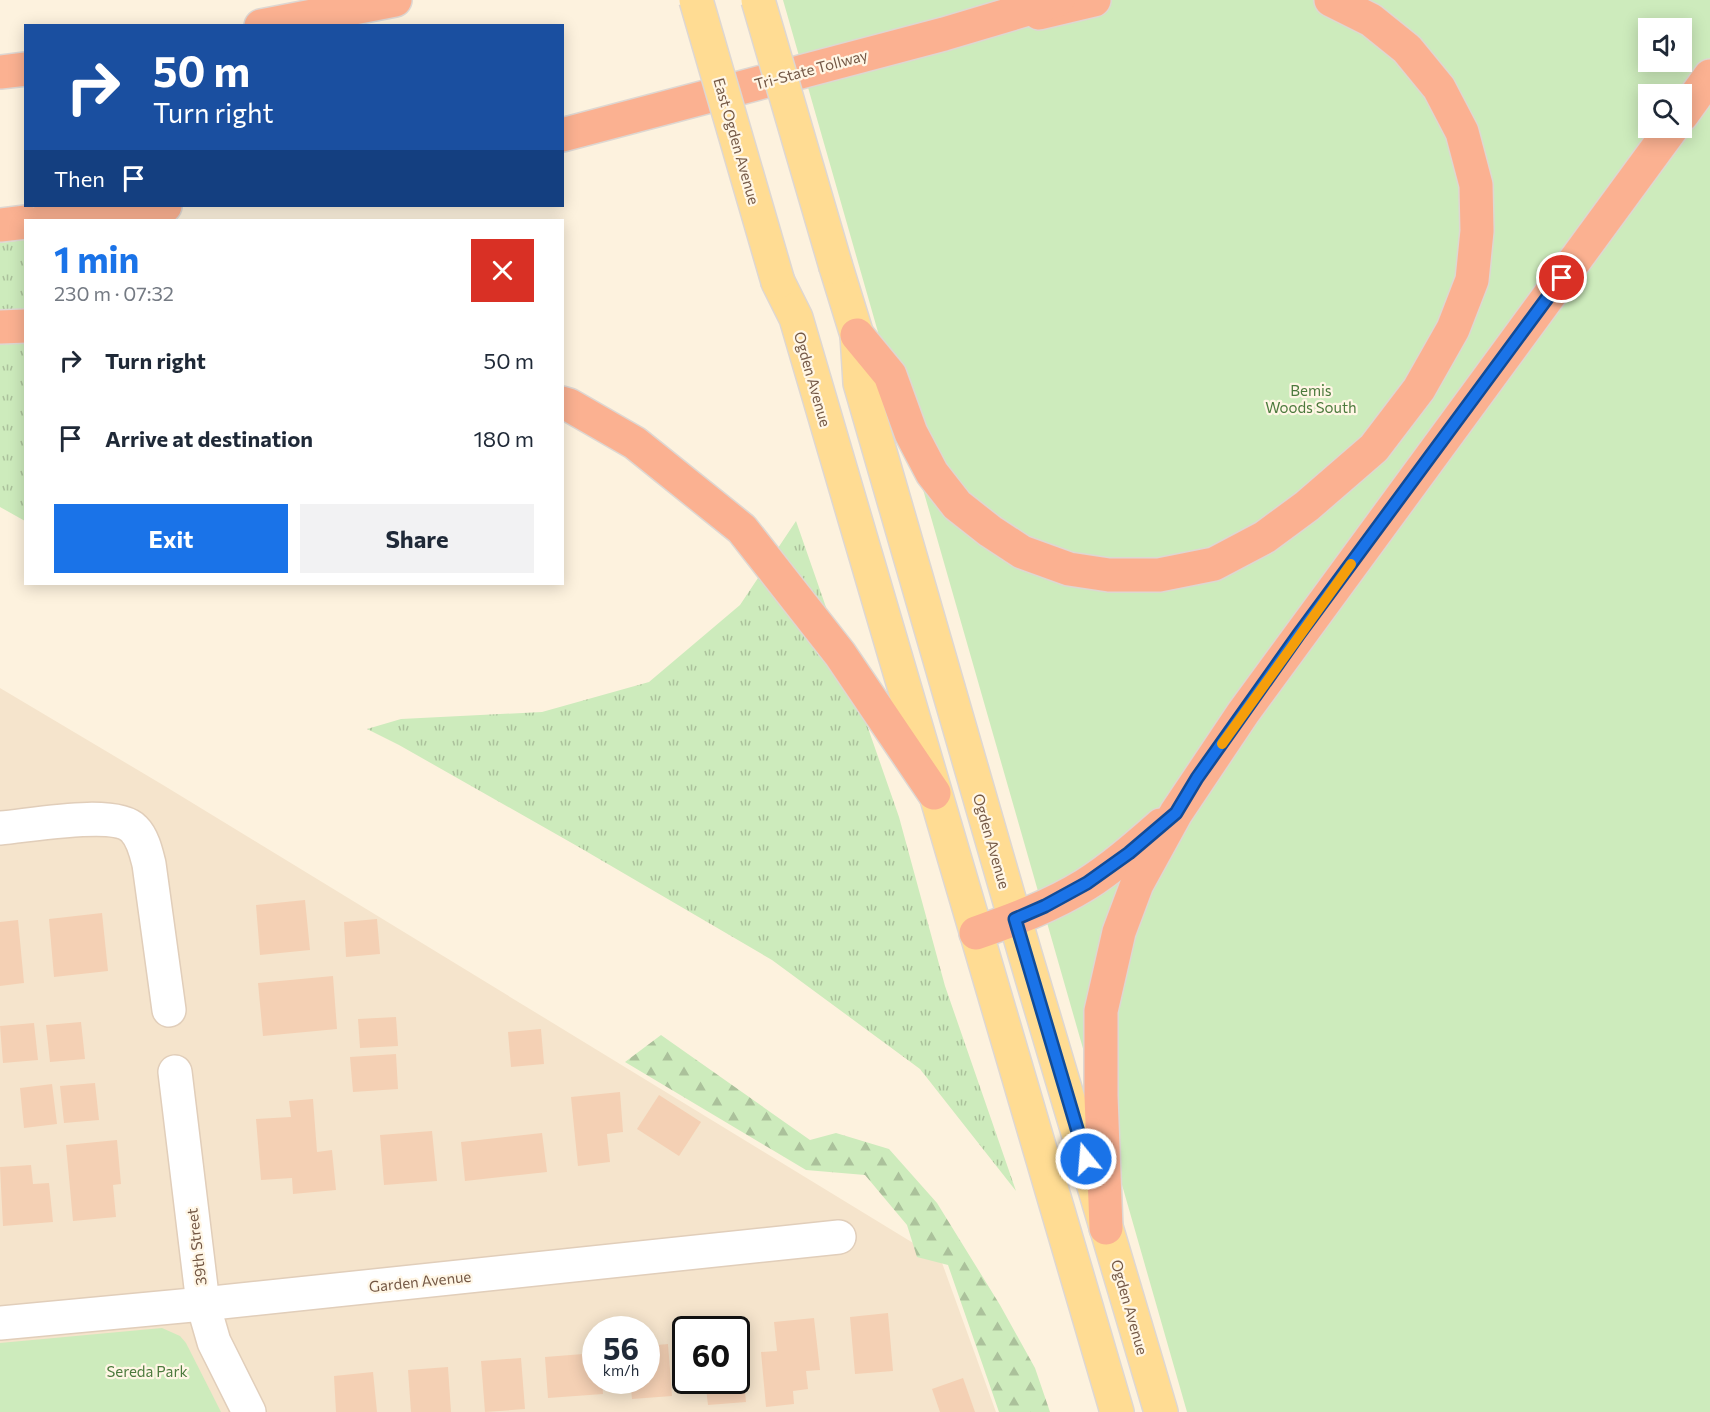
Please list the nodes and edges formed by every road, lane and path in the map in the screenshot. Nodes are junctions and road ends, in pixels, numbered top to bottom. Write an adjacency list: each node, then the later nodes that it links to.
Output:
1 (395, 0): 7 (highway)
2 (696, 0): 19 (main road, East Ogden Avenue, bridge)
3 (758, 0): 22 (main road, Ogden Avenue, bridge)
4 (1058, 0): 8 (highway, Tri-State Tollway)
5 (1095, 0): 8 (highway)
6 (1331, 0): 22 (highway)
7 (271, 24)
8 (944, 34): 13 (highway, Tri-State Tollway)
9 (24, 69): 10 (highway)
10 (0, 72)
11 (1710, 76): 12 (highway)
12 (1692, 101)
13 (564, 134)
14 (1665, 138): 25 (highway)
15 (156, 207): 16 (highway)
16 (54, 219)
17 (24, 222): 18 (highway)
18 (0, 225)
19 (778, 282): 24 (main road, Ogden Avenue)
20 (24, 326): 21 (highway)
21 (0, 327)
22 (857, 335): 27 (main road, Ogden Avenue)
23 (564, 404): 24 (highway)
24 (934, 793): 28 (main road, Ogden Avenue)
25 (1176, 813): 27 (highway); 31 (highway)
26 (0, 828): 29 (street)
27 (1015, 919): 28 (highway); 31 (main road, Ogden Avenue)
28 (976, 933): 36 (main road, Ogden Avenue)
29 (169, 1010)
30 (175, 1072): 33 (street, 39th Street)
31 (1106, 1228): 37 (main road, Ogden Avenue)
32 (839, 1237): 33 (street, Garden Avenue)
33 (203, 1304): 34 (street, Garden Avenue); 35 (street, 39th Street)
34 (0, 1323)
35 (249, 1412)
36 (1117, 1412)
37 (1161, 1412)

